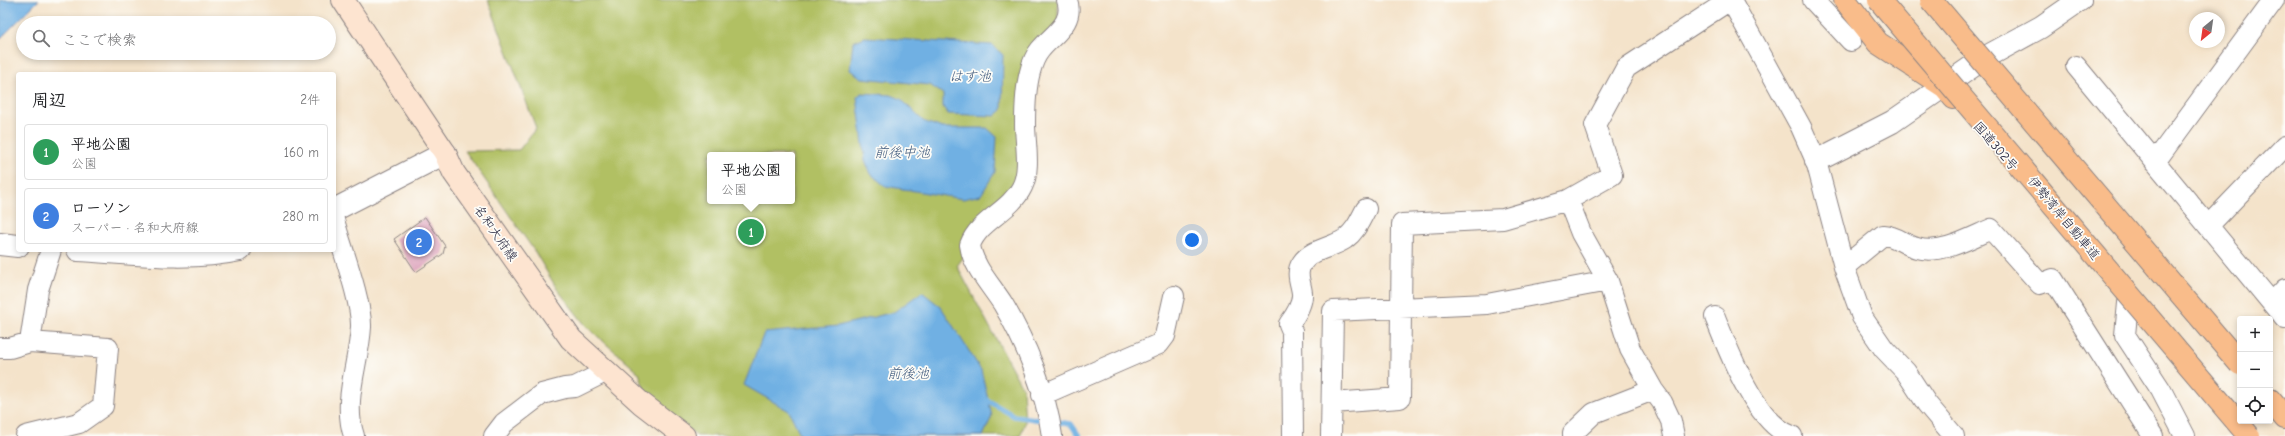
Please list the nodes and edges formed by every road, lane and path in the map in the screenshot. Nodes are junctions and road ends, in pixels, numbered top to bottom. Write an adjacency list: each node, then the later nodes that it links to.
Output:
1 (343, 0): 16 (main road, 名和大府線)
2 (1067, 0): 47 (street)
3 (1730, 0): 17 (street); 19 (street)
4 (1813, 0): 11 (street)
5 (1845, 0): 14 (highway, 国道302号)
6 (1879, 0): 62 (highway, 伊勢湾岸自動車道, bridge)
7 (1931, 0): 40 (highway, bridge)
8 (1939, 0): 12 (highway)
9 (2080, 0): 12 (street)
10 (2274, 0): 18 (street)
11 (1851, 41)
12 (1986, 57): 14 (street); 39 (highway)
13 (2076, 66): 18 (street)
14 (1945, 87): 17 (street); 33 (highway, 国道302号)
15 (2285, 146): 22 (street)
16 (445, 153): 20 (street); 41 (main road, 名和大府線)
17 (1816, 161): 29 (street)
18 (2155, 162): 22 (street)
19 (1568, 200): 30 (street); 34 (street)
20 (336, 209)
21 (1366, 209): 53 (street)
22 (2208, 226): 32 (street)
23 (336, 227): 50 (street)
24 (0, 244): 25 (street)
25 (16, 246)
26 (50, 252): 37 (street)
27 (111, 252): 28 (street)
28 (226, 252)
29 (1844, 267): 58 (street); 59 (street)
30 (1608, 281): 34 (street); 42 (street)
31 (1174, 296): 47 (street)
32 (2278, 296): 36 (street)
33 (2128, 303): 60 (street); 61 (highway, 国道302号)
34 (1400, 307): 44 (street); 44 (street)
35 (1715, 317): 57 (street)
36 (2285, 319)
37 (30, 342): 38 (street); 49 (street)
38 (0, 348)
39 (2237, 354)
40 (2237, 360)
41 (607, 371): 51 (street); 52 (main road, 名和大府線)
42 (1653, 390): 55 (street); 56 (street)
43 (2273, 398): 46 (highway)
44 (1332, 403): 54 (street)
45 (2273, 404): 48 (highway)
46 (2285, 412)
47 (1049, 418)
48 (2285, 418)
49 (26, 436)
50 (354, 436)
51 (494, 436)
52 (684, 436)
53 (1293, 436)
54 (1331, 436)
55 (1573, 436)
56 (1674, 436)
57 (1792, 436)
58 (1954, 436)
59 (2153, 436)
60 (2185, 436)
61 (2240, 436)
62 (2249, 436)

